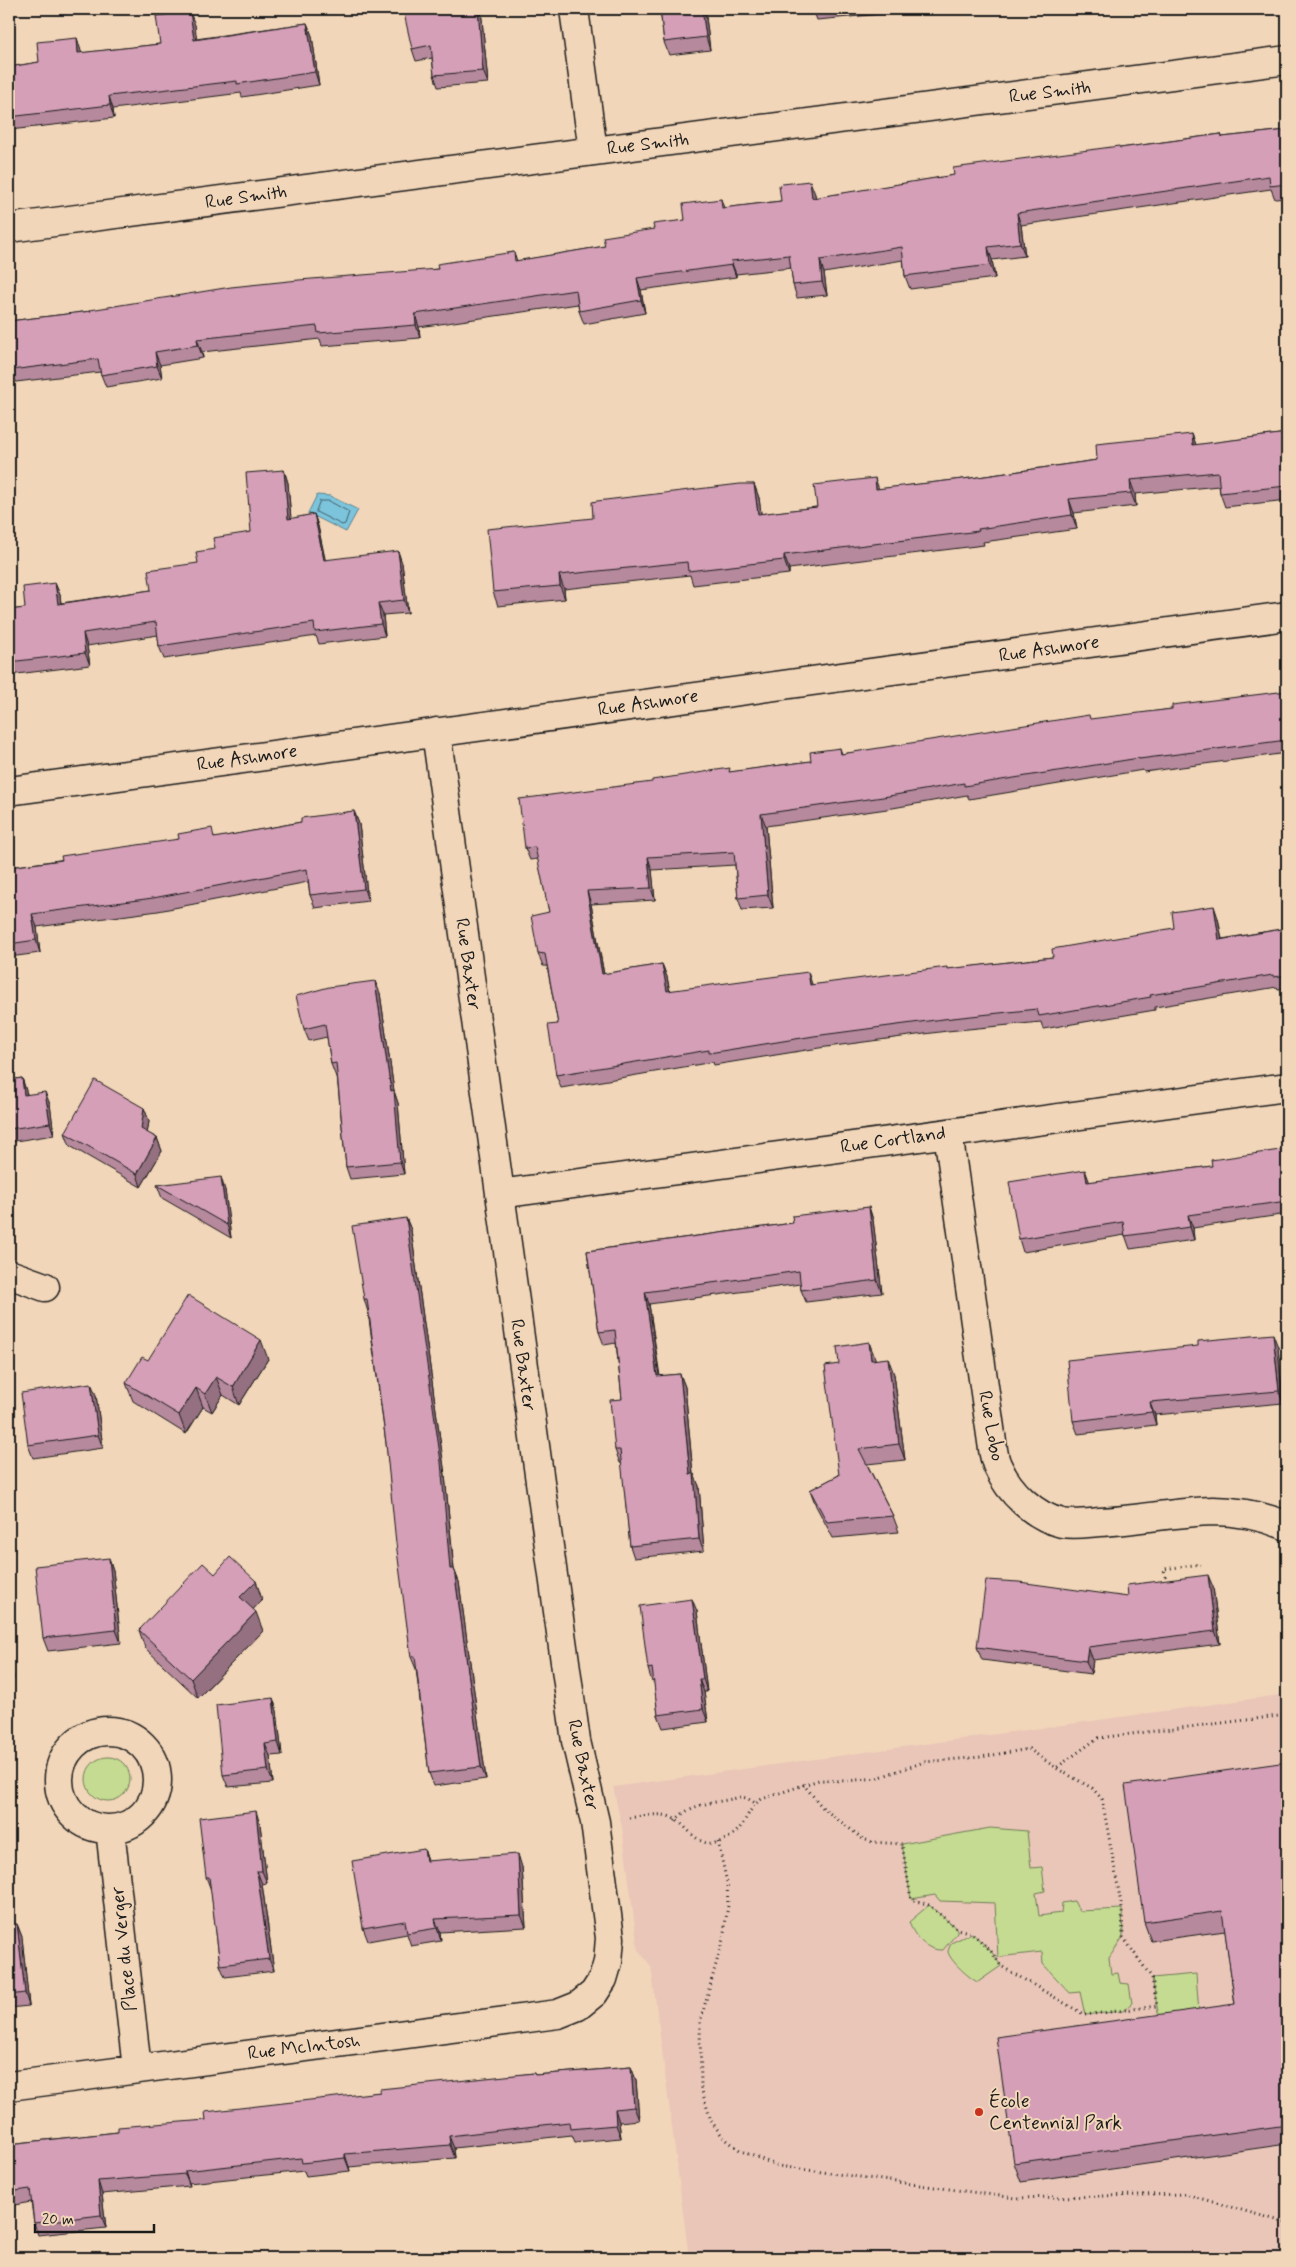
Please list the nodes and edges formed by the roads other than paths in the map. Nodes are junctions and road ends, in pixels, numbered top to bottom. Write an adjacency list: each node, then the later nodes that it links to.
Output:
1 (574, 9): 3 (street)
2 (1287, 60): 3 (street, Rue Smith)
3 (592, 151): 4 (street, Rue Smith)
4 (9, 228)
5 (1287, 616): 6 (street, Rue Ashmore)
6 (436, 732): 7 (street, Rue Ashmore); 10 (street, Rue Baxter)
7 (9, 791)
8 (1287, 1087): 9 (street, Rue Cortland)
9 (948, 1133): 10 (street, Rue Cortland); 13 (street, Rue Lobo)
10 (500, 1194): 15 (street, Rue Baxter)
11 (9, 1274): 12 (street)
12 (45, 1287)
13 (1287, 1526)
14 (110, 1829): 16 (street, Place du Verger)
15 (594, 1993): 16 (street, Rue McIntosh)
16 (137, 2069): 17 (street, Rue McIntosh)
17 (9, 2086)

